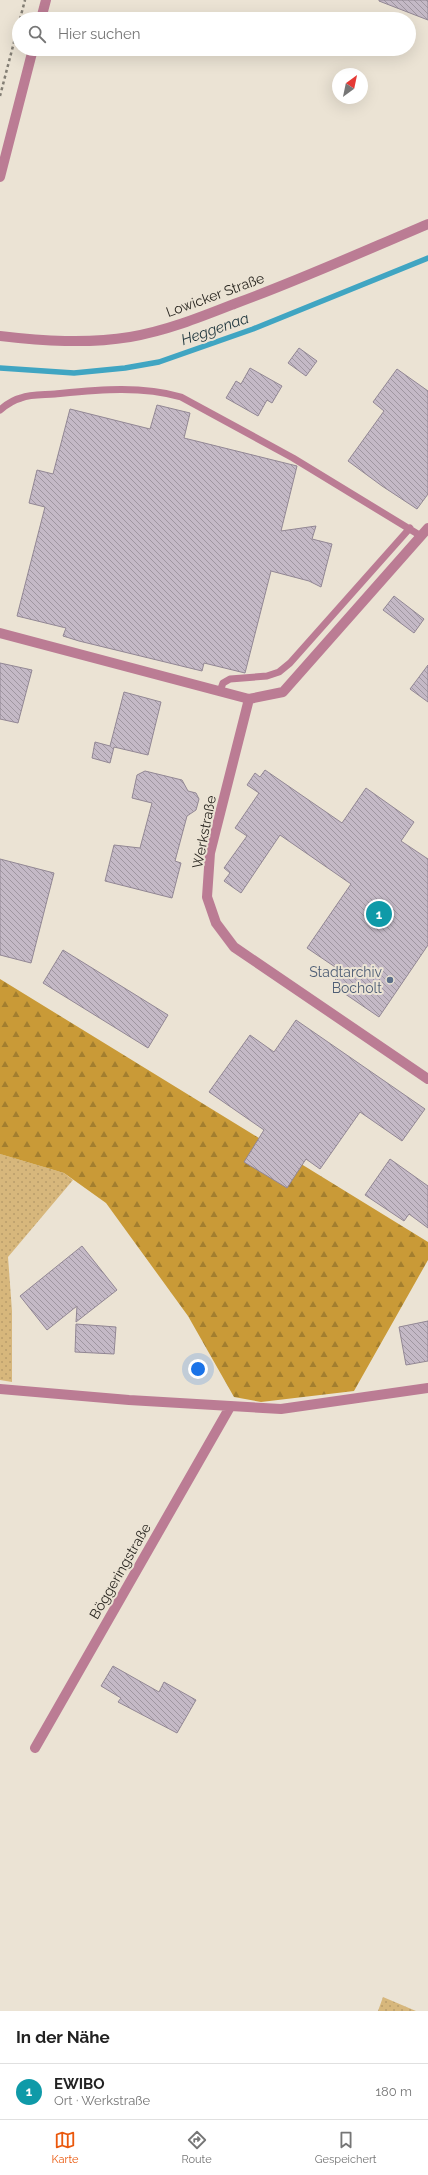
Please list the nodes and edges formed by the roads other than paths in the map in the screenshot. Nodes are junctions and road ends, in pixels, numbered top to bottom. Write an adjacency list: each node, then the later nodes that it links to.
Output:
1 (46, 0): 2 (street)
2 (43, 12)
3 (31, 56): 4 (street)
4 (0, 177)
5 (428, 224): 6 (street, Lowicker Straße)
6 (0, 336)
7 (0, 410): 8 (lane)
8 (410, 528): 9 (lane); 11 (lane)
9 (425, 532): 12 (street)
10 (0, 633): 11 (street)
11 (220, 691): 12 (street)
12 (249, 699): 13 (street, Werkstraße)
13 (428, 1079)
14 (428, 1388): 16 (street)
15 (0, 1389): 16 (street)
16 (230, 1407): 17 (street, Böggeringstraße)
17 (36, 1748)

